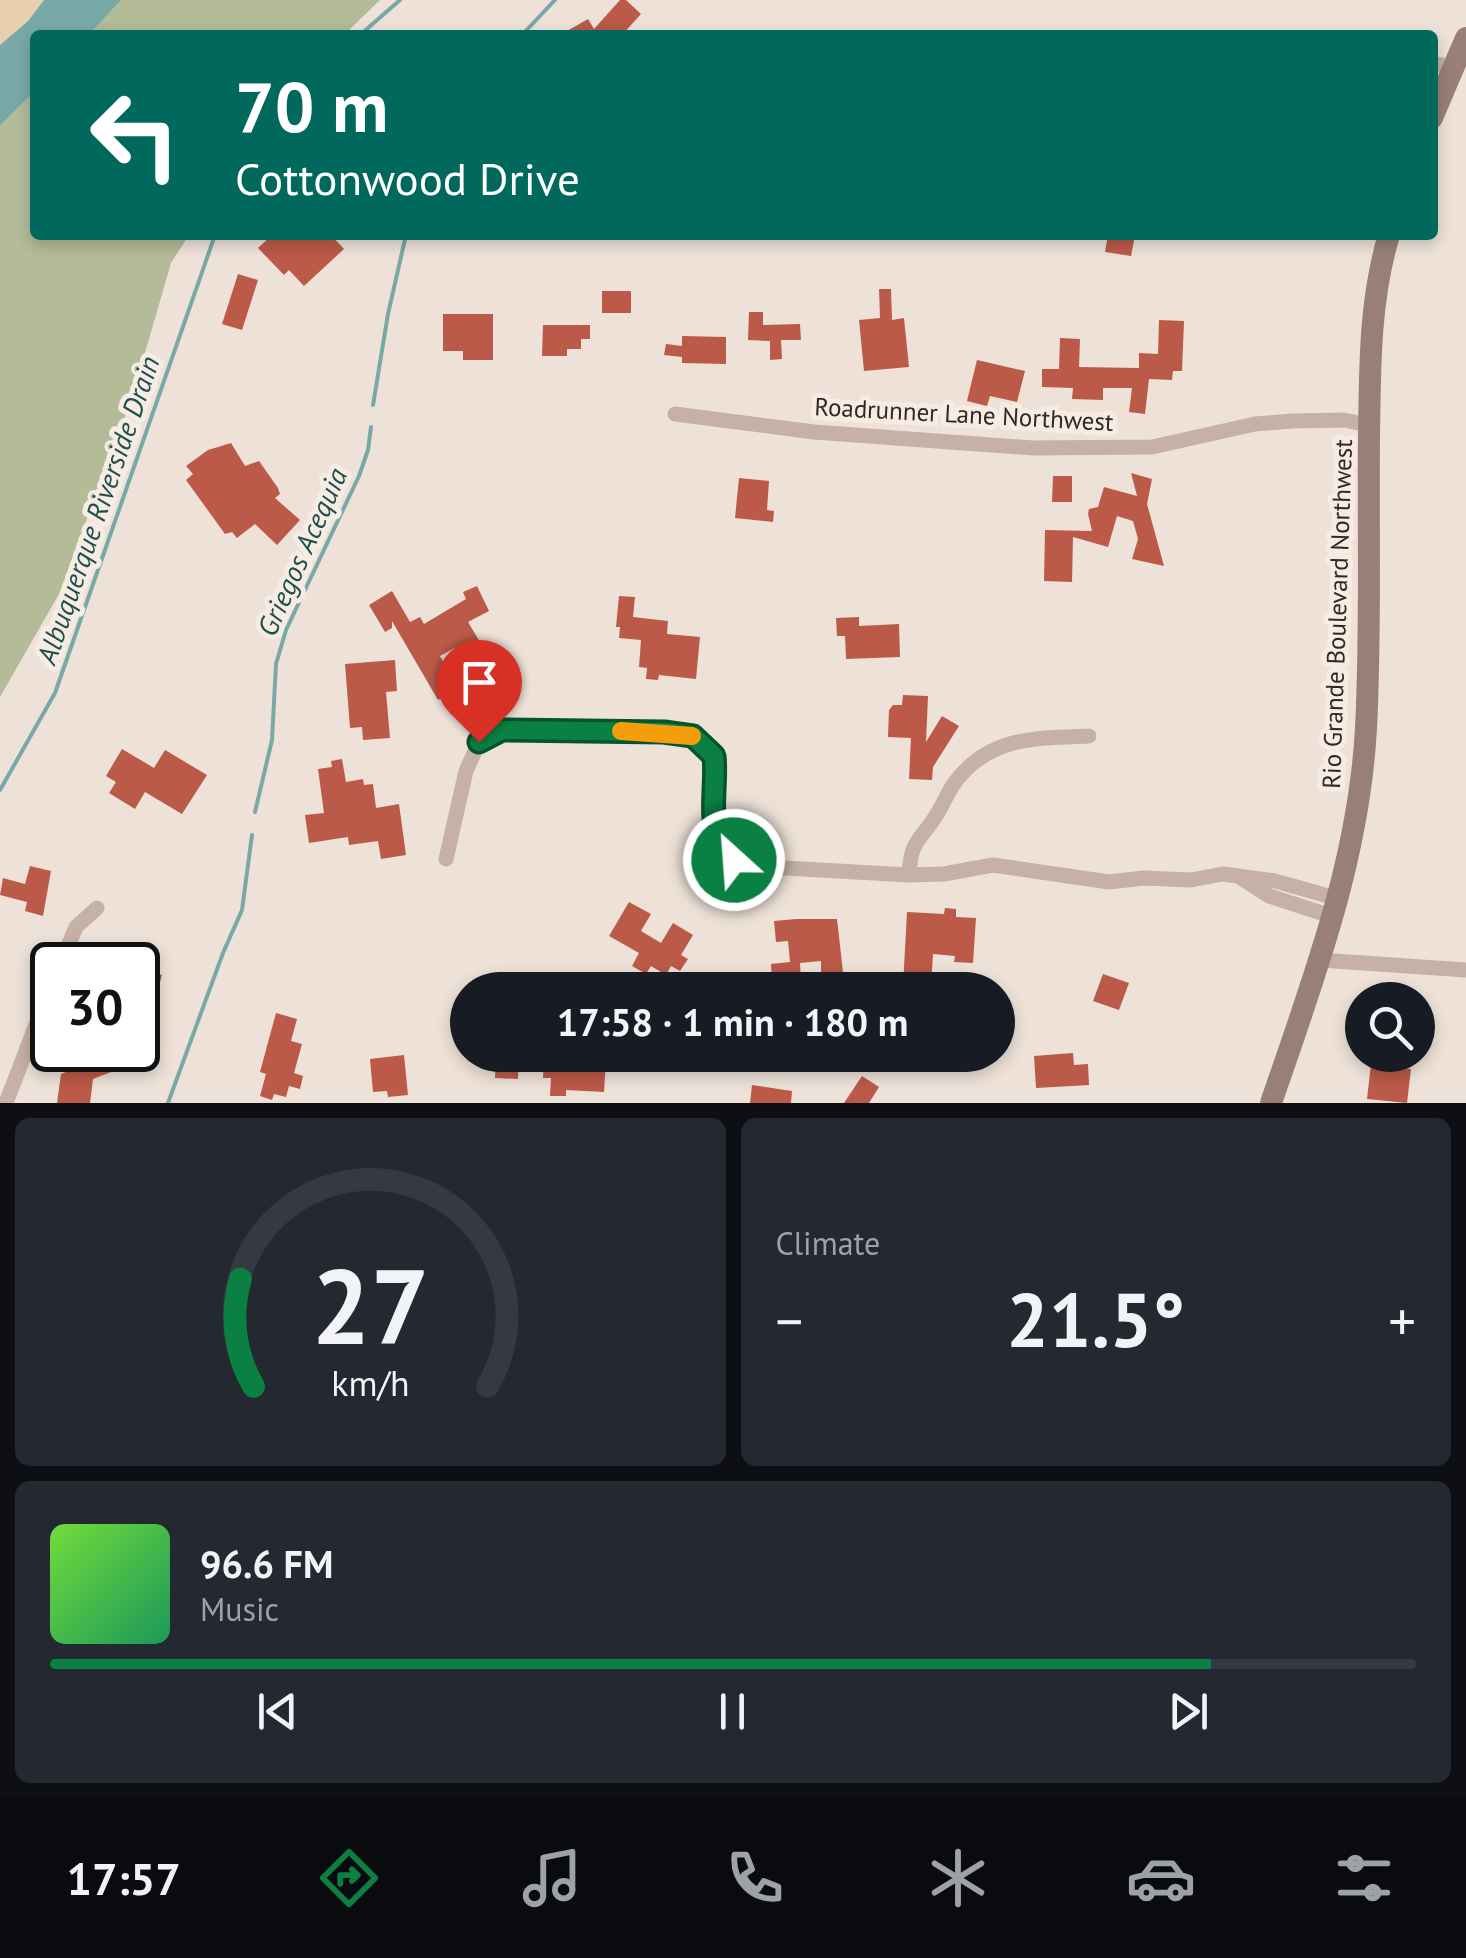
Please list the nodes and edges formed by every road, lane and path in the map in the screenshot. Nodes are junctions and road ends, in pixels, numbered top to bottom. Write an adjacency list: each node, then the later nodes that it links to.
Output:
1 (1466, 38): 2 (street)
2 (1443, 65)
3 (1387, 240): 5 (street, Rio Grande Boulevard Northwest)
4 (675, 414): 5 (street, Roadrunner Lane Northwest)
5 (1369, 425): 10 (street, Rio Grande Boulevard Northwest)
6 (1088, 736): 8 (street)
7 (446, 858): 8 (street)
8 (908, 875): 10 (street)
9 (97, 908): 11 (street)
10 (1336, 908): 12 (street, Rio Grande Boulevard Northwest)
11 (69, 942)
12 (1320, 960): 13 (street); 16 (street, Rio Grande Boulevard Northwest)
13 (1466, 970)
14 (30, 1040): 15 (street)
15 (6, 1103)
16 (1270, 1103)

